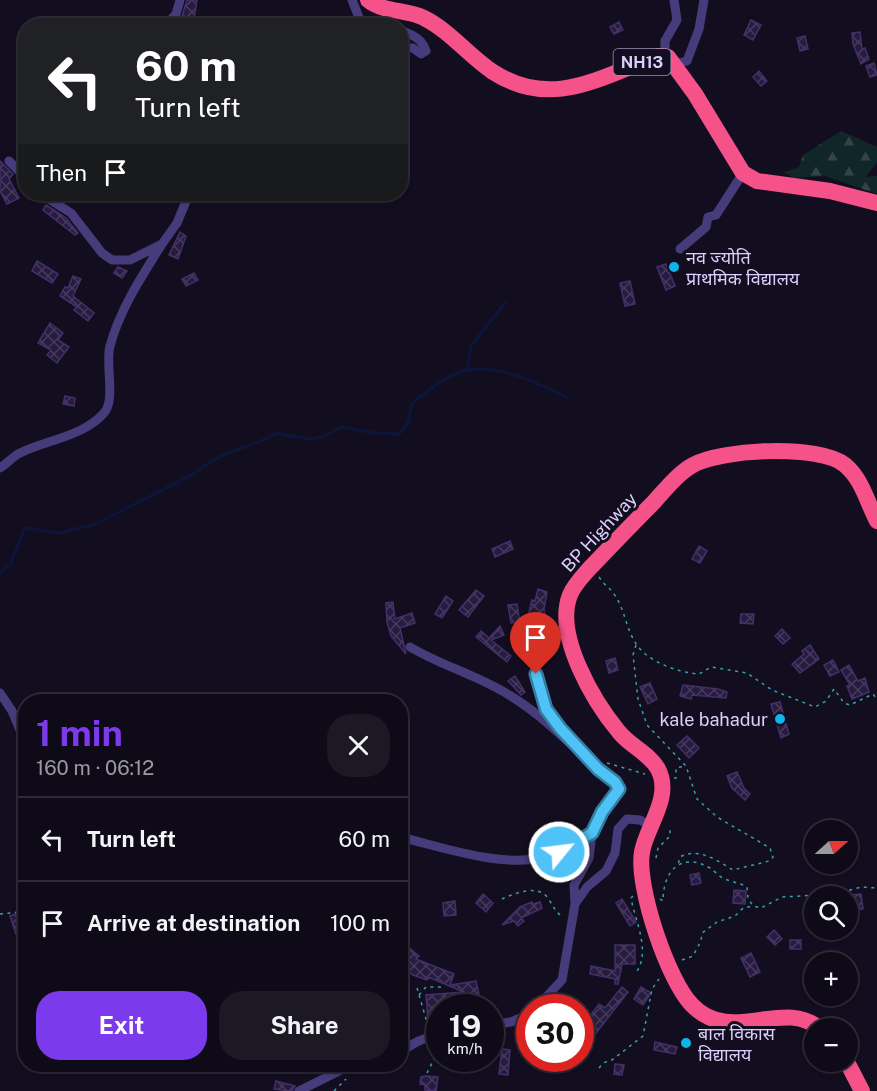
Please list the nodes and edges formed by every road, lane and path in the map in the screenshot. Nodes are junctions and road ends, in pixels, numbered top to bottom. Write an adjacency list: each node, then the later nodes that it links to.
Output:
1 (180, 0): 6 (street)
2 (352, 0): 7 (street)
3 (368, 0): 10 (highway, NH13)
4 (674, 0): 10 (street)
5 (704, 0): 10 (street)
6 (172, 18)
7 (359, 18)
8 (408, 33): 9 (street)
9 (408, 48)
10 (670, 60): 13 (highway, NH13)
11 (9, 161): 12 (street)
12 (18, 170)
13 (742, 173): 16 (highway); 18 (street)
14 (52, 201): 17 (street)
15 (184, 201): 17 (street)
16 (877, 203)
17 (162, 244): 19 (street)
18 (680, 249)
19 (0, 468)
20 (877, 521): 21 (highway, BP Highway)
21 (589, 569): 22 (path); 30 (highway, BP Highway)
22 (636, 645): 26 (path); 35 (path)
23 (410, 647): 29 (street)
24 (536, 674): 28 (street)
25 (0, 693): 27 (street)
26 (877, 699)
27 (18, 725)
28 (585, 752): 29 (street); 30 (path)
29 (598, 769): 32 (street)
30 (659, 770): 31 (highway)
31 (654, 824): 34 (path); 36 (highway); 40 (street)
32 (592, 833): 33 (street); 40 (street)
33 (408, 839)
34 (655, 862)
35 (678, 865): 37 (path); 38 (path)
36 (643, 887): 43 (path); 50 (highway)
37 (877, 888)
38 (658, 898)
39 (502, 899): 40 (path)
40 (575, 907): 46 (street)
41 (18, 912): 42 (path)
42 (0, 914)
43 (634, 974)
44 (441, 987): 47 (path)
45 (417, 988): 47 (path)
46 (549, 994)
47 (419, 996): 48 (path)
48 (426, 1019)
49 (514, 1021): 51 (street); 52 (path)
50 (804, 1022)
51 (504, 1023)
52 (504, 1031)
53 (426, 1038): 54 (street)
54 (408, 1048)
55 (337, 1072): 57 (street)
56 (852, 1072): 58 (highway)
57 (299, 1091)
58 (862, 1091)

